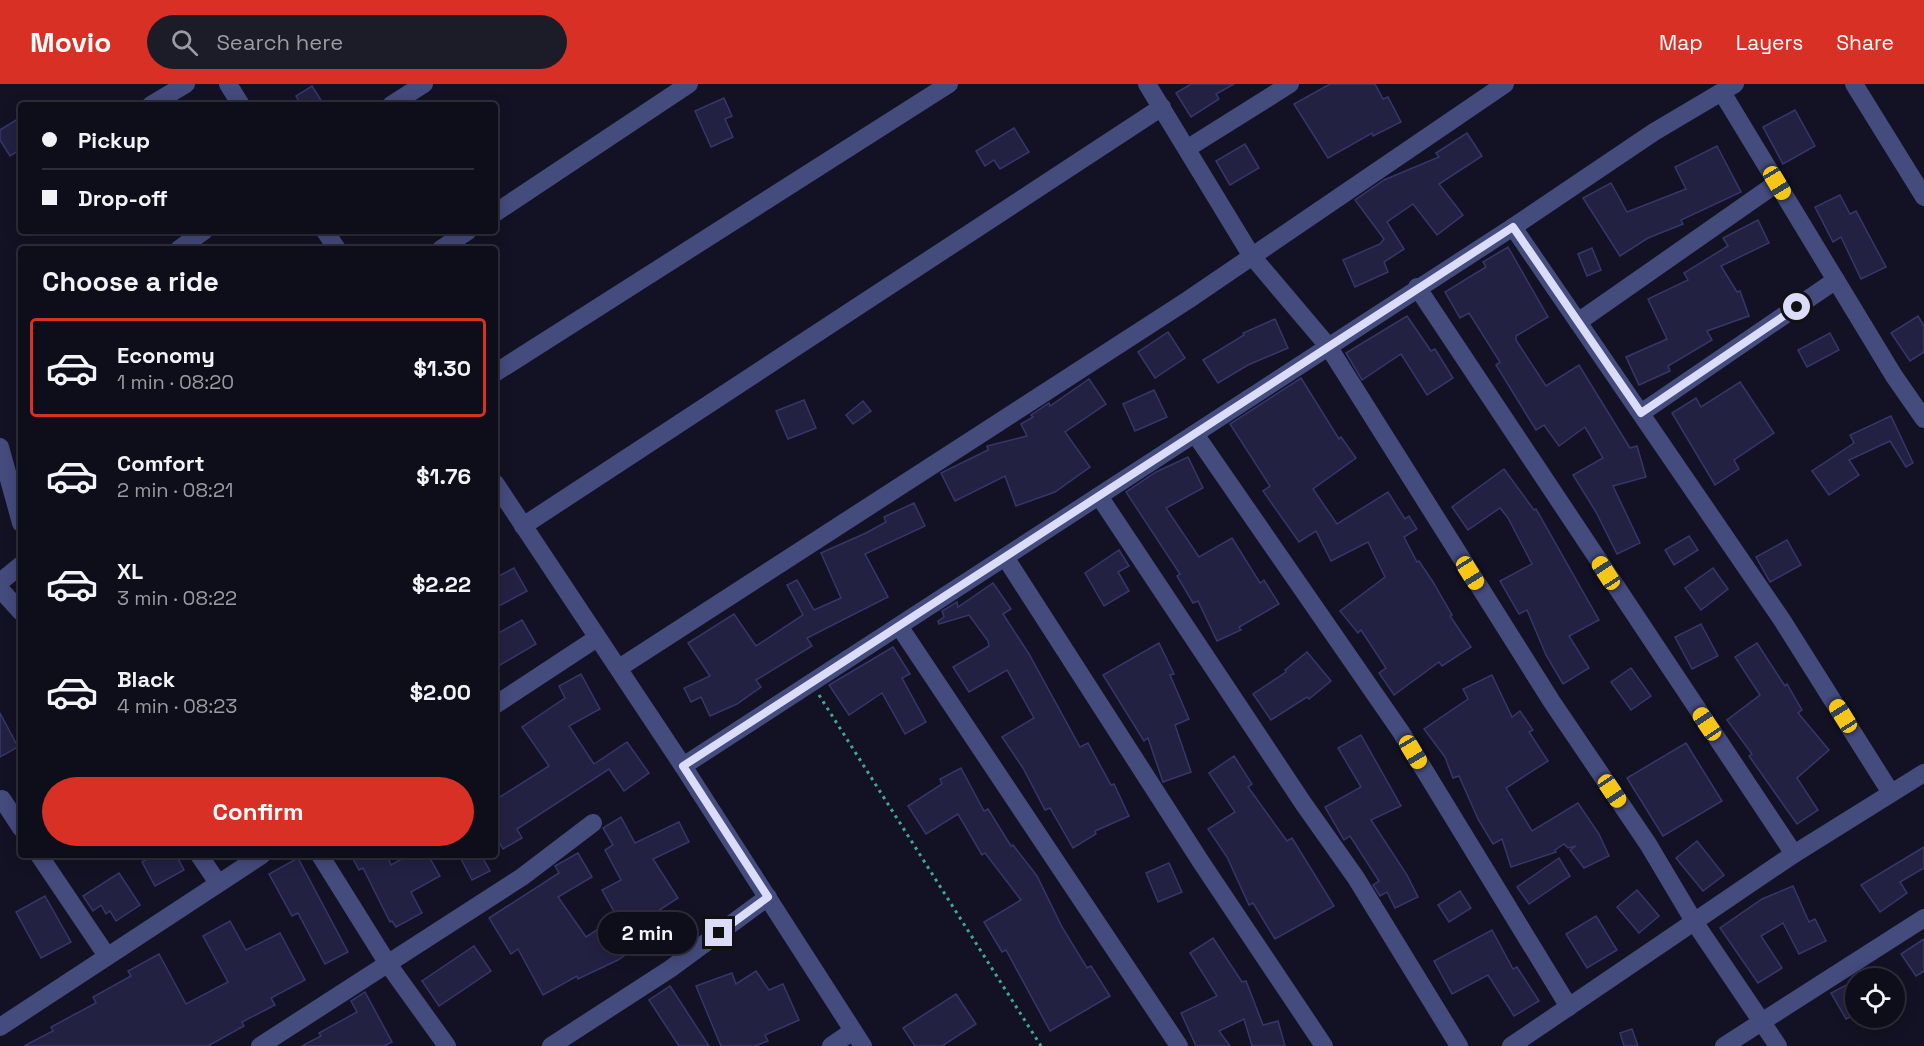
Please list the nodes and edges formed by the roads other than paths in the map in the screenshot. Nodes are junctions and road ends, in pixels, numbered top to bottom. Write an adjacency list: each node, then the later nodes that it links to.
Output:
1 (186, 84): 11 (street)
2 (228, 84): 12 (street)
3 (423, 84): 13 (street)
4 (689, 84): 18 (street)
5 (949, 84): 29 (street)
6 (1147, 84): 14 (street)
7 (1290, 84): 15 (street)
8 (1505, 84): 24 (street)
9 (1854, 84): 17 (street)
10 (1729, 89): 16 (street); 19 (street)
11 (156, 102)
12 (239, 102)
13 (396, 102)
14 (1162, 107): 15 (street); 37 (street)
15 (1188, 148): 24 (street)
16 (1777, 183): 25 (street); 27 (street)
17 (1924, 197)
18 (498, 211)
19 (1513, 227): 26 (street); 27 (street)
20 (200, 234): 22 (street)
21 (464, 234): 23 (street)
22 (182, 246)
23 (446, 246)
24 (1251, 255): 28 (street); 45 (street)
25 (1836, 280): 30 (street); 31 (street)
26 (1417, 287): 28 (street); 53 (street)
27 (1578, 322): 30 (street)
28 (1328, 346): 32 (street); 61 (street)
29 (498, 371)
30 (1641, 413): 49 (street)
31 (1924, 419)
32 (1195, 434): 35 (street); 64 (street)
33 (0, 447): 36 (street)
34 (498, 488): 37 (street)
35 (1099, 496): 38 (street); 74 (street)
36 (18, 512)
37 (523, 526): 44 (street)
38 (1005, 557): 43 (street); 73 (street)
39 (18, 567): 40 (street)
40 (0, 582)
41 (0, 589): 42 (street)
42 (18, 609)
43 (898, 626): 47 (street); 72 (street)
44 (597, 638): 45 (street); 46 (street)
45 (619, 668): 47 (street)
46 (498, 703)
47 (683, 766): 59 (street)
48 (1924, 773): 49 (street)
49 (1891, 793): 53 (street)
50 (2, 799): 51 (street)
51 (18, 823)
52 (593, 823): 63 (street)
53 (1794, 854): 61 (street)
54 (41, 858): 62 (street)
55 (201, 858): 58 (street)
56 (257, 858): 58 (street)
57 (322, 858): 63 (street)
58 (218, 883): 62 (street)
59 (768, 897): 67 (street); 70 (street)
60 (1924, 918): 65 (street)
61 (1695, 923): 64 (street); 65 (street)
62 (107, 956): 66 (street)
63 (388, 964): 68 (street); 69 (street)
64 (1569, 1007): 75 (street)
65 (1762, 1021): 76 (street); 77 (street)
66 (0, 1027)
67 (858, 1039): 71 (street)
68 (260, 1046)
69 (447, 1046)
70 (550, 1046)
71 (831, 1046)
72 (1179, 1046)
73 (1324, 1046)
74 (1459, 1046)
75 (1511, 1046)
76 (1724, 1046)
77 (1778, 1046)

